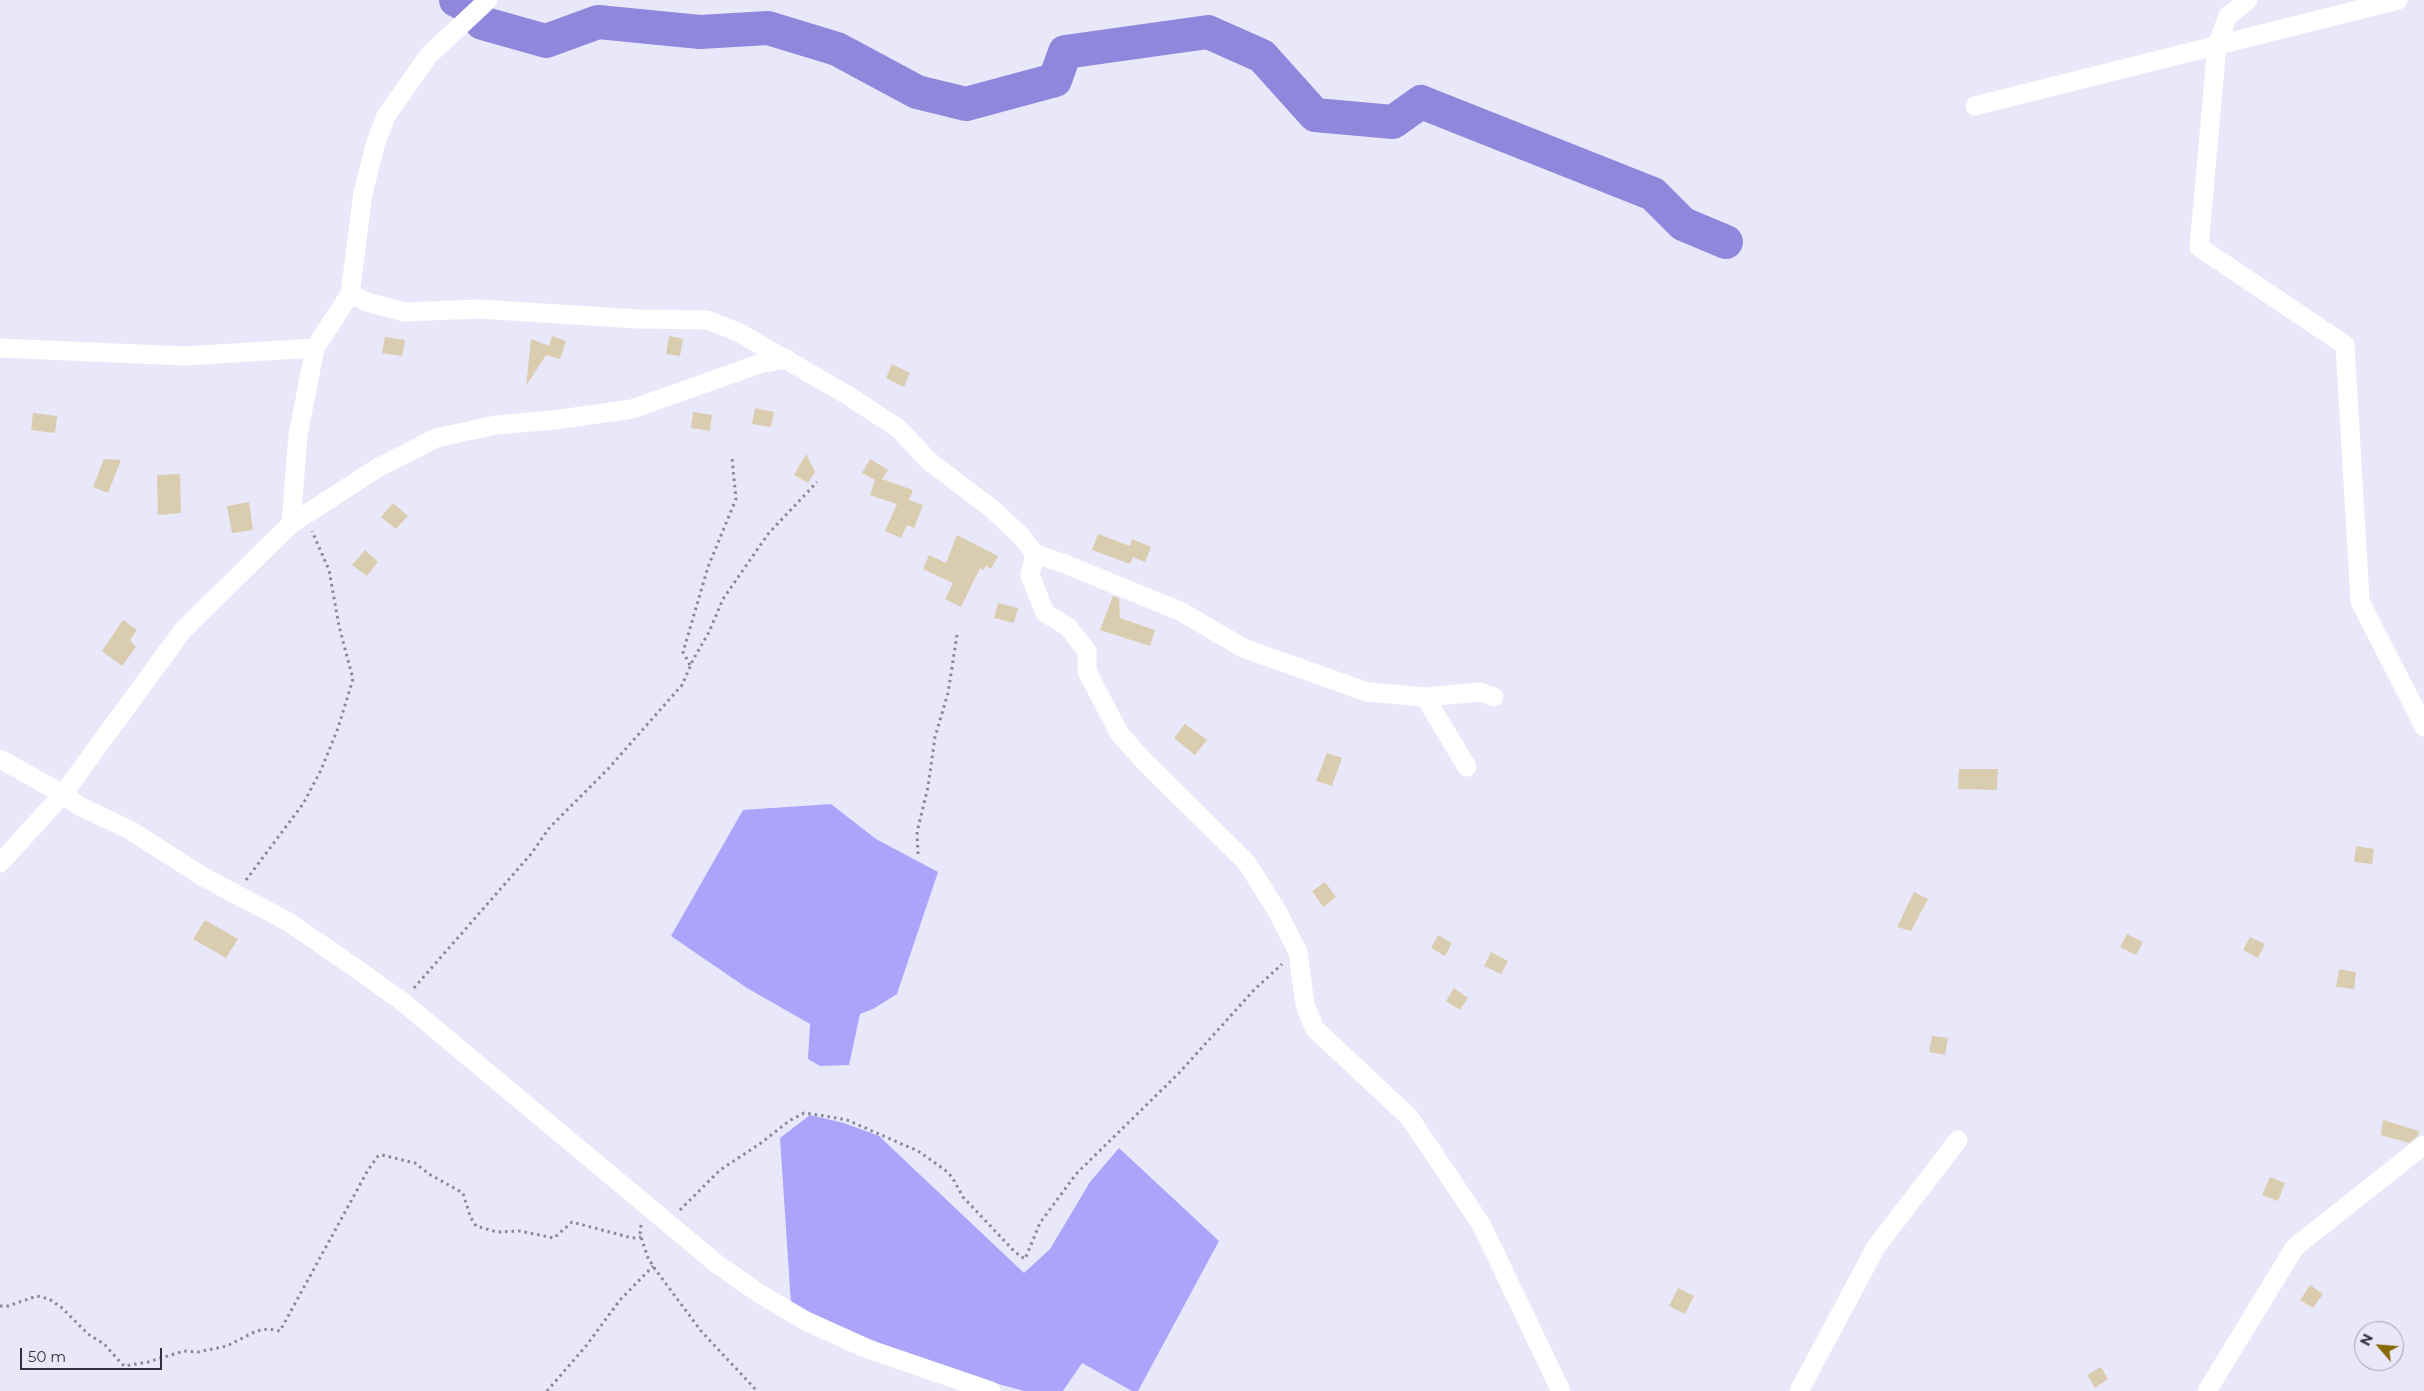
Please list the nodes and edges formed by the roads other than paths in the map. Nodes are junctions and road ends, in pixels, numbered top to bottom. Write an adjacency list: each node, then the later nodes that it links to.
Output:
1 (488, 0): 6 (street)
2 (2248, 0): 4 (street)
3 (2398, 0): 4 (street)
4 (2217, 45): 5 (street); 14 (street)
5 (1975, 106)
6 (350, 294): 8 (street); 9 (street)
7 (0, 348): 8 (street)
8 (315, 348): 10 (street)
9 (788, 360): 10 (street); 11 (street)
10 (291, 524): 17 (street)
11 (1035, 554): 12 (street); 22 (street)
12 (1424, 696): 13 (street); 16 (street)
13 (1494, 697)
14 (2424, 727)
15 (0, 759): 17 (street)
16 (1467, 767)
17 (63, 794): 18 (street); 21 (street)
18 (0, 863)
19 (1958, 1140): 23 (street)
20 (2424, 1145): 24 (street)
21 (991, 1391)
22 (1561, 1391)
23 (1799, 1391)
24 (2207, 1391)

